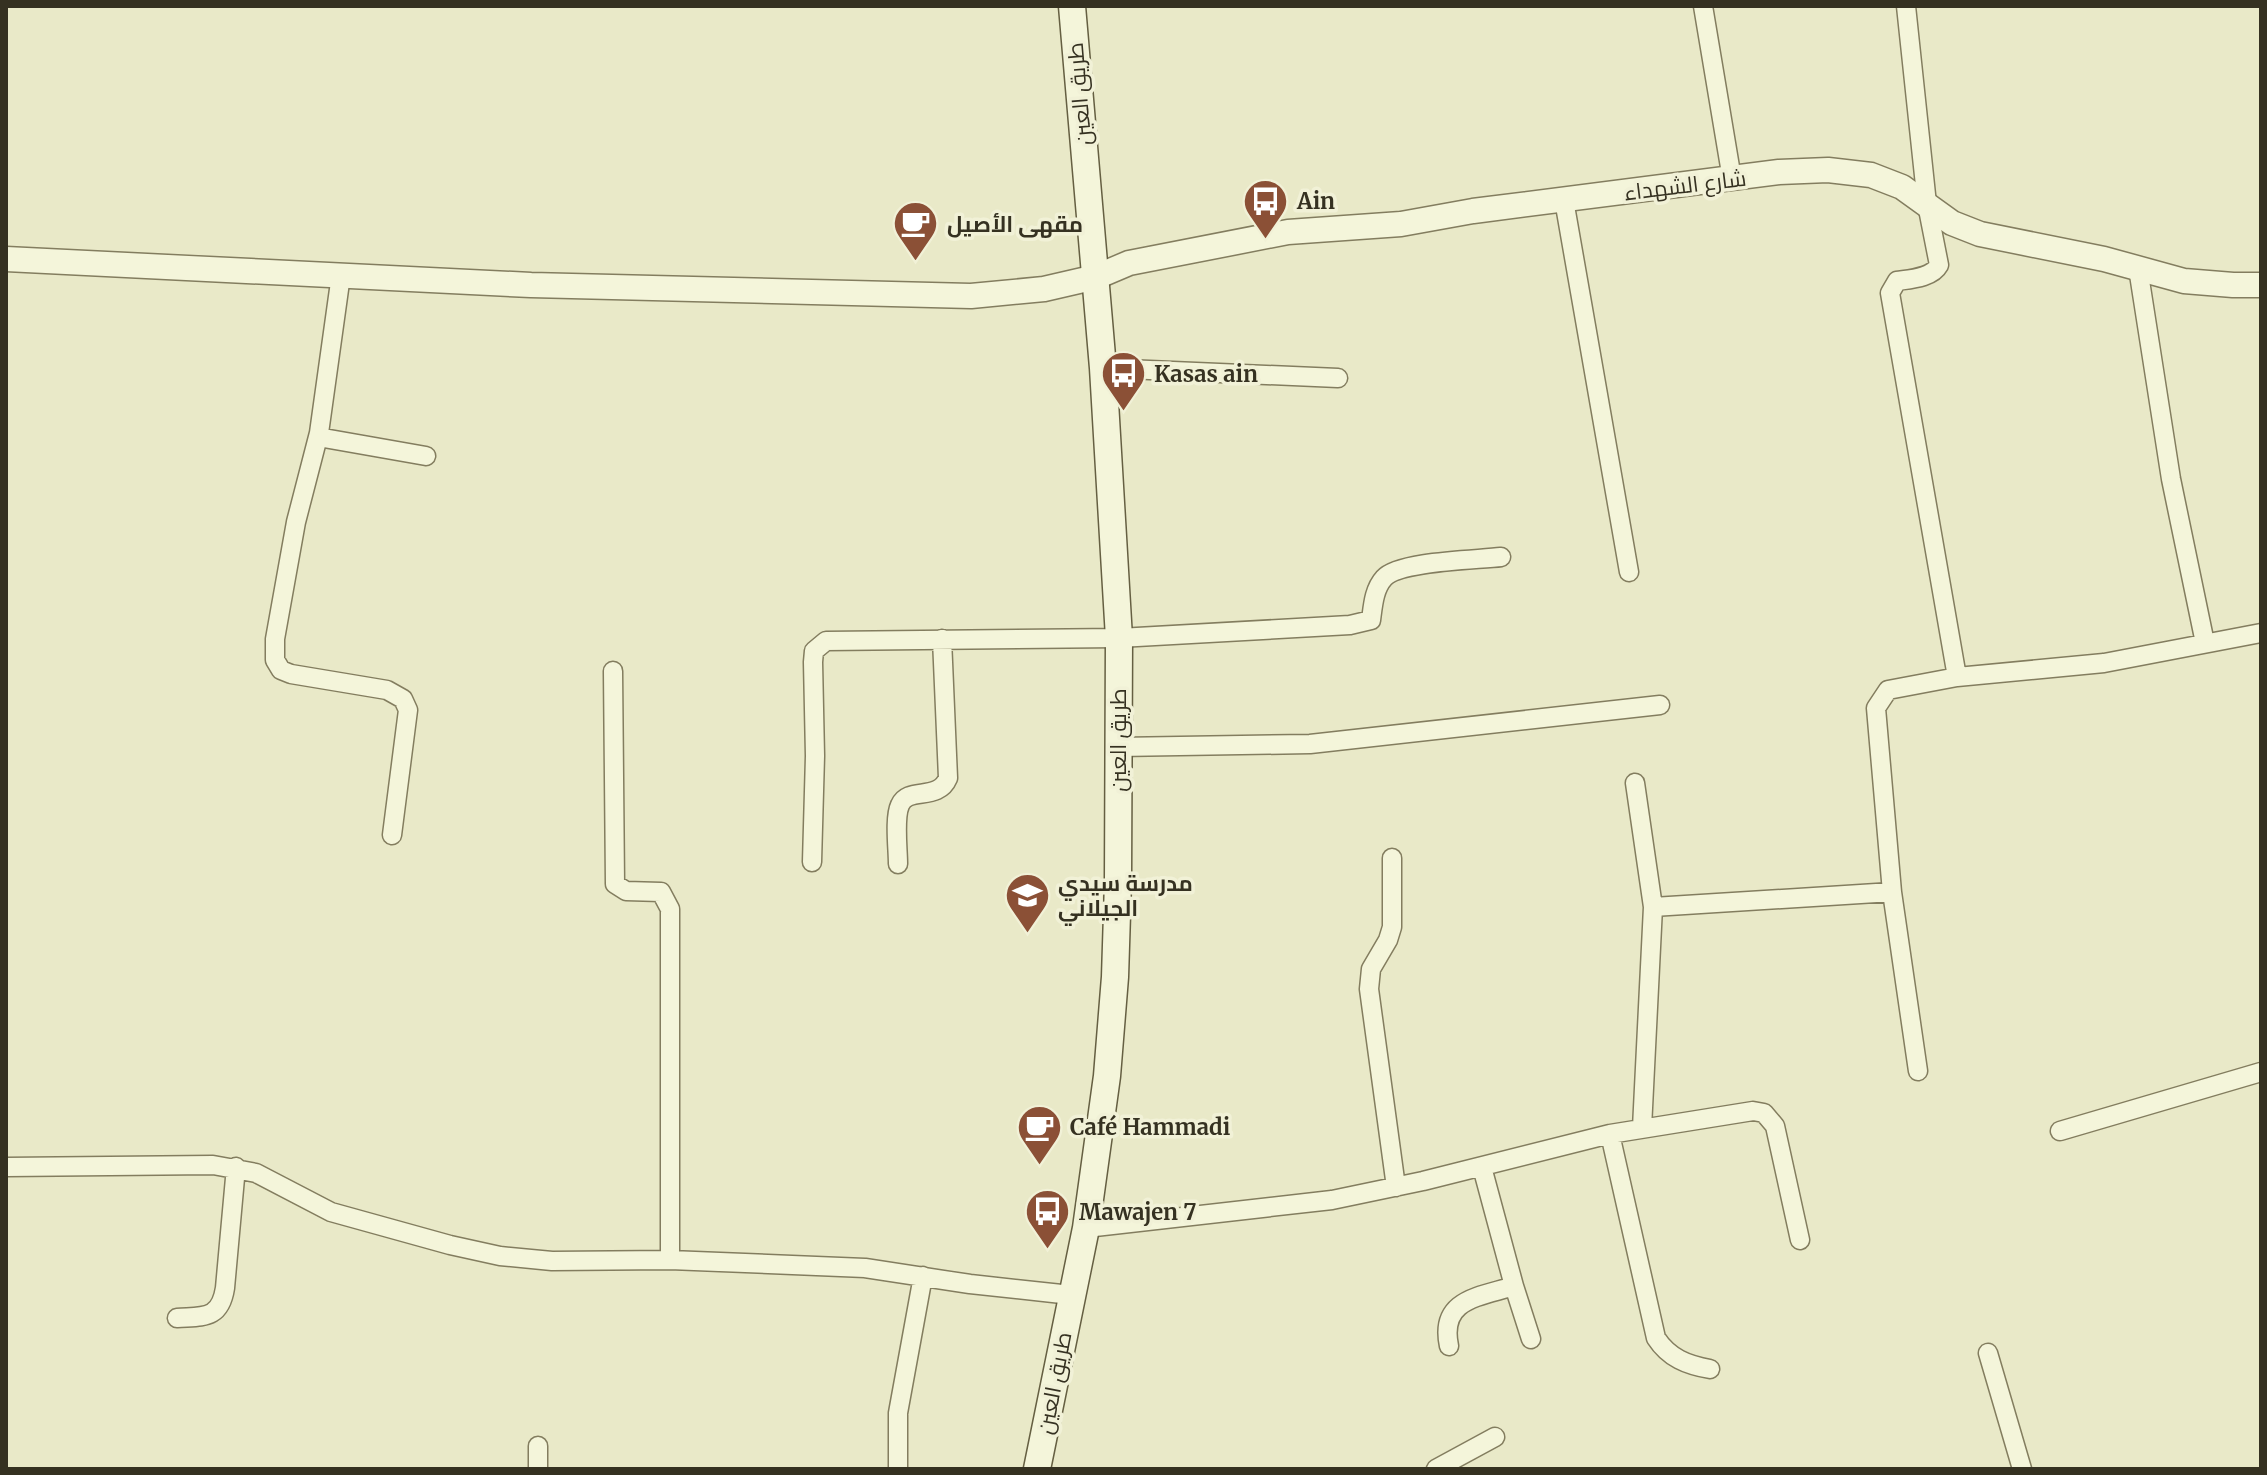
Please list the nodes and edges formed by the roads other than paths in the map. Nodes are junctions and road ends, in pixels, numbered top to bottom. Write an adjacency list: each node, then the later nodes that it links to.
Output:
1 (1072, 6): 10 (main road, طريق العين)
2 (1703, 6): 4 (street)
3 (1906, 6): 6 (street)
4 (1732, 179): 5 (street, شارع الشهداء); 6 (street, شارع الشهداء)
5 (1564, 200): 10 (street, شارع الشهداء); 17 (street)
6 (1927, 204): 8 (street, شارع الشهداء); 23 (street)
7 (6, 259): 9 (street, شارع الشهداء)
8 (2138, 268): 11 (street, شارع الشهداء); 21 (street)
9 (341, 275): 10 (street, شارع الشهداء); 14 (street)
10 (1096, 277): 12 (main road, طريق العين)
11 (2261, 285)
12 (1103, 368): 13 (street); 19 (main road, طريق العين)
13 (1338, 378)
14 (318, 437): 15 (street); 27 (street)
15 (426, 456)
16 (1501, 557): 19 (street)
17 (1629, 572)
18 (2261, 633): 21 (street)
19 (1119, 638): 20 (street); 25 (main road, طريق العين)
20 (942, 639): 29 (street); 30 (street)
21 (2205, 643): 23 (street)
22 (613, 671): 44 (street)
23 (1957, 677): 31 (street)
24 (1660, 705): 25 (street)
25 (1118, 747): 42 (main road, طريق العين)
26 (1635, 783): 32 (street)
27 (392, 835)
28 (1392, 858): 41 (street)
29 (812, 862)
30 (898, 864)
31 (1892, 892): 32 (street); 33 (street)
32 (1653, 907): 35 (street)
33 (1918, 1071)
34 (2261, 1072): 36 (street)
35 (1642, 1128): 37 (street); 43 (street)
36 (2060, 1131)
37 (1610, 1134): 40 (street); 52 (street)
38 (6, 1167): 39 (street)
39 (236, 1167): 44 (street); 48 (street)
40 (1482, 1167): 41 (street); 46 (street)
41 (1396, 1187): 42 (street)
42 (1086, 1228): 47 (main road, طريق العين)
43 (1800, 1240)
44 (670, 1260): 45 (street)
45 (923, 1276): 47 (street); 56 (street)
46 (1514, 1286): 49 (street); 50 (street)
47 (1071, 1295): 57 (main road, طريق العين)
48 (177, 1318)
49 (1531, 1339)
50 (1449, 1346)
51 (1988, 1353): 59 (street)
52 (1710, 1369)
53 (1495, 1437): 58 (street)
54 (538, 1446): 55 (street)
55 (538, 1469)
56 (898, 1469)
57 (1037, 1469)
58 (1436, 1469)
59 (2022, 1469)

